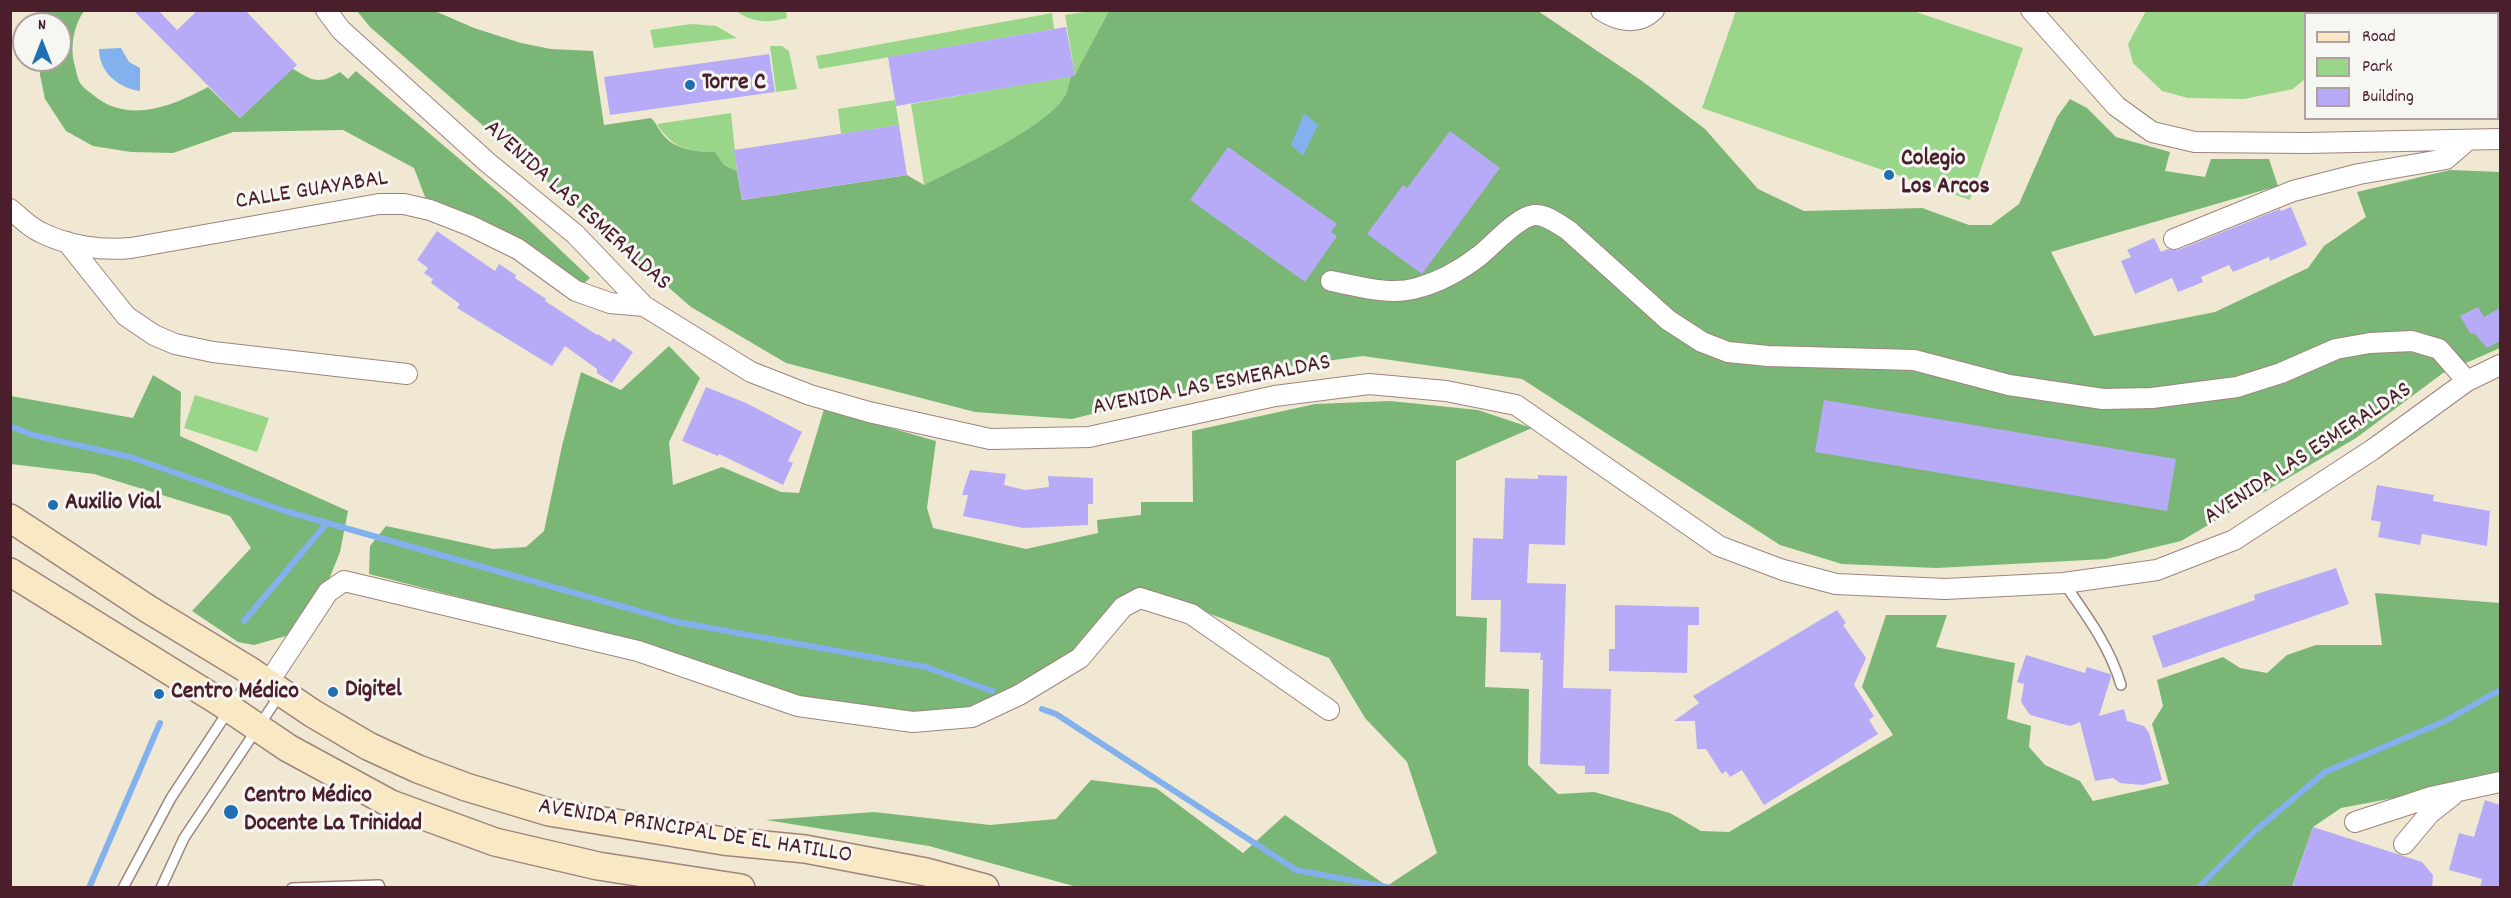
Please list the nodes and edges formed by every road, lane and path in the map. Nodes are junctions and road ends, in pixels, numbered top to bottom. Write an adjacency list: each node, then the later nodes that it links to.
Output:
1 (326, 10): 11 (street, AVENIDA LAS ESMERALDAS)
2 (1602, 10): 3 (street)
3 (1654, 10)
4 (2031, 10): 6 (street)
5 (2500, 139): 6 (street)
6 (2468, 140): 8 (street)
7 (10, 209): 9 (street, CALLE GUAYABAL)
8 (2174, 239)
9 (67, 242): 11 (street, CALLE GUAYABAL); 13 (street)
10 (1331, 280): 14 (street)
11 (644, 306): 17 (street, AVENIDA LAS ESMERALDAS)
12 (2500, 365): 14 (street, AVENIDA LAS ESMERALDAS)
13 (407, 374)
14 (2466, 381): 17 (street, AVENIDA LAS ESMERALDAS)
15 (10, 518): 18 (main road, AVENIDA PRINCIPAL DE EL HATILLO)
16 (10, 572): 20 (main road, AVENIDA PRINCIPAL DE EL HATILLO)
17 (2064, 584): 19 (lane)
18 (269, 684): 20 (lane); 21 (street); 22 (lane); 32 (main road, AVENIDA PRINCIPAL DE EL HATILLO)
19 (2121, 686)
20 (230, 709): 22 (main road, AVENIDA PRINCIPAL DE EL HATILLO); 27 (lane)
21 (1329, 710)
22 (259, 727): 28 (lane); 31 (main road, AVENIDA PRINCIPAL DE EL HATILLO)
23 (2500, 782): 24 (street)
24 (2457, 791): 25 (street); 26 (street)
25 (2355, 822)
26 (2404, 844)
27 (123, 888)
28 (161, 888)
29 (292, 888): 30 (lane)
30 (380, 888)
31 (741, 888)
32 (985, 888)

